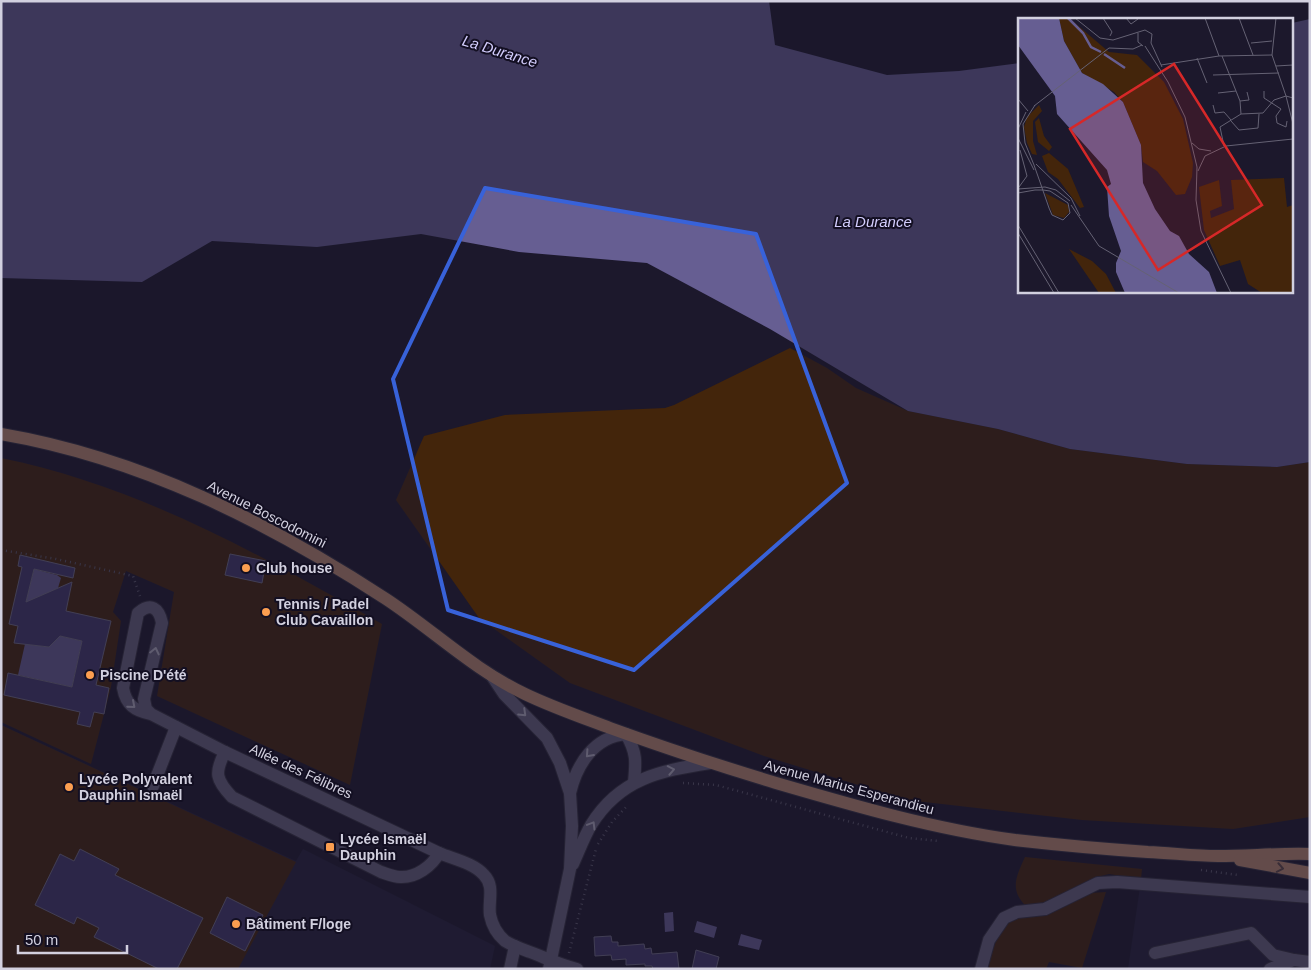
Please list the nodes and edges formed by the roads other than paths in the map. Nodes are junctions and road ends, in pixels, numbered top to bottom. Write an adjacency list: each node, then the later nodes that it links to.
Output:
1 (1, 434): 2 (main road, Avenue Boscodomini)
2 (492, 676): 5 (main road, Avenue Marius Esperandieu); 10 (street, one-way to 10)
3 (151, 714): 3 (street, Allée des Félibres, one-way to 3); 4 (street, Allée des Félibres)
4 (176, 727): 6 (street, Allée des Félibres); 9 (street)
5 (626, 734): 7 (main road, Avenue Marius Esperandieu); 8 (street); 10 (street, one-way to 10)
6 (226, 752): 11 (street, Allée des Félibres); 11 (street)
7 (710, 764): 8 (street, one-way to 7); 13 (main road, Avenue Marius Esperandieu)
8 (634, 782): 14 (street, one-way to 8)
9 (153, 786)
10 (570, 793): 14 (street)
11 (439, 853): 17 (street, Allée des Félibres)
12 (1310, 854): 13 (main road, Avenue Marius Esperandieu)
13 (1216, 856): 15 (main road, Avenue Marius Esperandieu, one-way to 15)
14 (570, 869): 21 (street)
15 (1310, 873)
16 (1310, 897): 24 (street)
17 (515, 946): 21 (street); 23 (street)
18 (1155, 953): 19 (street)
19 (1294, 960): 20 (street); 25 (street)
20 (1310, 962)
21 (550, 965): 22 (street)
22 (571, 967)
23 (510, 969)
24 (982, 969)
25 (1270, 969)

